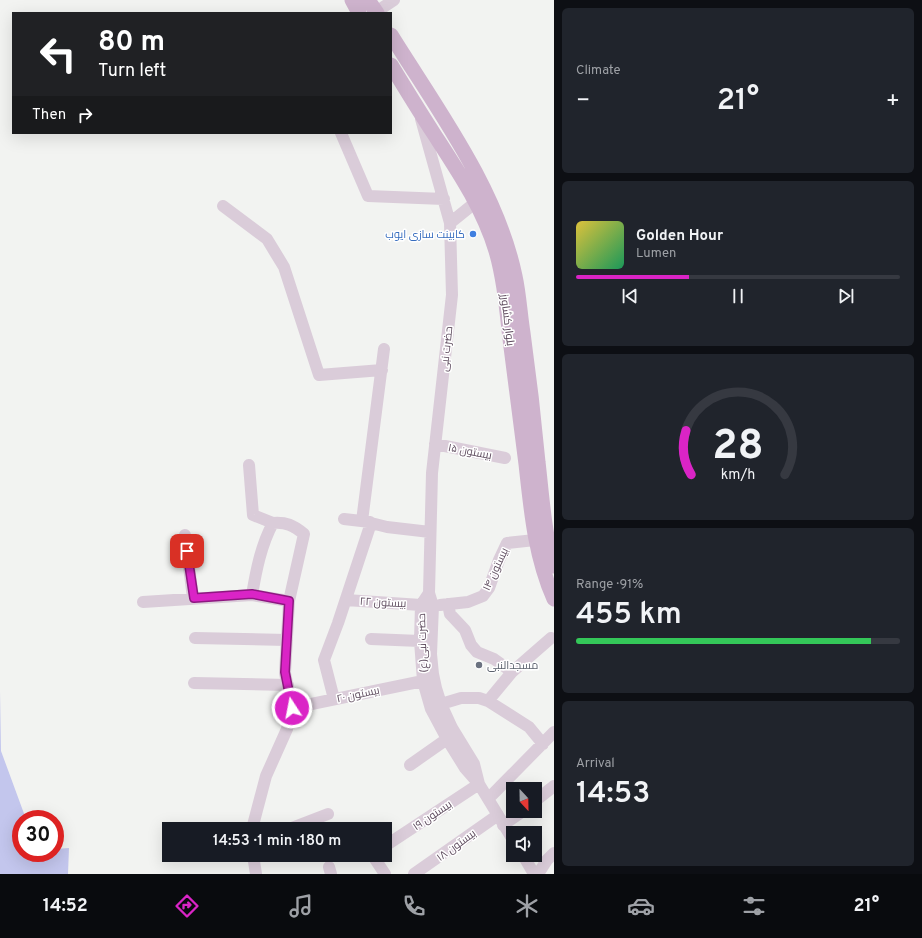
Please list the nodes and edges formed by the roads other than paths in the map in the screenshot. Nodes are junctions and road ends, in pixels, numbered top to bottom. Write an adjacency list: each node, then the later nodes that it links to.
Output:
1 (352, 0): 4 (main road)
2 (394, 0): 3 (street)
3 (374, 8)
4 (359, 12)
5 (392, 37): 18 (main road, بلوار کشاورز)
6 (392, 66): 7 (main road, بلوار کشاورز)
7 (418, 108): 9 (street, حضرت نبی); 10 (main road, بلوار کشاورز)
8 (341, 134): 9 (street)
9 (444, 200): 12 (street, حضرت نبی)
10 (476, 202): 12 (street); 18 (main road, بلوار کشاورز)
11 (223, 206): 14 (street)
12 (450, 223): 15 (street, حضرت نبی)
13 (384, 349): 14 (street)
14 (382, 370): 20 (street)
15 (435, 444): 16 (street, بیستون ۱۵); 22 (street, حضرت نبی)
16 (505, 458)
17 (249, 465): 21 (street)
18 (536, 500): 24 (main road, بلوار کشاورز); 25 (main road, بلوار کشاورز)
19 (344, 519): 20 (street)
20 (367, 522): 22 (street); 30 (street)
21 (273, 523): 27 (street); 31 (street)
22 (430, 532): 26 (street, حضرت نبی)
23 (185, 535): 28 (street)
24 (535, 540): 29 (main road, بلوار کشاورز); 33 (street, بیستون ۱۴)
25 (554, 566)
26 (429, 593): 34 (street, حضرت نبی(ع))
27 (252, 594): 28 (street); 31 (street)
28 (194, 598): 32 (street)
29 (554, 599)
30 (346, 600): 34 (street, بیستون ۲۲); 44 (street)
31 (289, 601): 38 (street)
32 (143, 602)
33 (448, 604): 34 (street, بیستون ۱۴); 40 (street)
34 (427, 605): 39 (street, حضرت نبی(ع)); 46 (street, حضرت نبی(ع))
35 (195, 638): 38 (street)
36 (551, 638): 40 (street)
37 (371, 639): 39 (street)
38 (287, 640): 43 (street)
39 (420, 641): 41 (street, حضرت نبی(ع))
40 (512, 672): 45 (street)
41 (423, 681): 44 (street, بیستون ۲۰); 49 (street, حضرت نبی(ع))
42 (194, 683): 43 (street)
43 (288, 685): 47 (street)
44 (334, 699): 47 (street, بیستون ۲۰)
45 (488, 702): 46 (street); 50 (street)
46 (441, 704): 52 (street, حضرت نبی(ع))
47 (292, 708): 59 (street)
48 (554, 732): 50 (street)
49 (447, 739): 51 (street); 52 (street, حضرت نبی(ع))
50 (543, 744): 55 (street)
51 (410, 765)
52 (479, 784): 55 (street, حضرت نبی(ع)); 62 (street, بیستون ۱۹)
53 (554, 786): 54 (street)
54 (542, 795)
55 (488, 799): 58 (street, حضرت نبی(ع))
56 (328, 814): 60 (street)
57 (506, 818): 58 (street, بیستون ۱۸)
58 (500, 820): 61 (street, حضرت نبی(ع)); 69 (street, بیستون ۱۸)
59 (254, 822)
60 (307, 822)
61 (506, 829)
62 (392, 841)
63 (552, 861): 71 (street)
64 (254, 862): 67 (street)
65 (377, 862): 68 (street)
66 (527, 862): 70 (street)
67 (256, 874)
68 (385, 874)
69 (414, 874)
70 (534, 874)
71 (538, 874)

